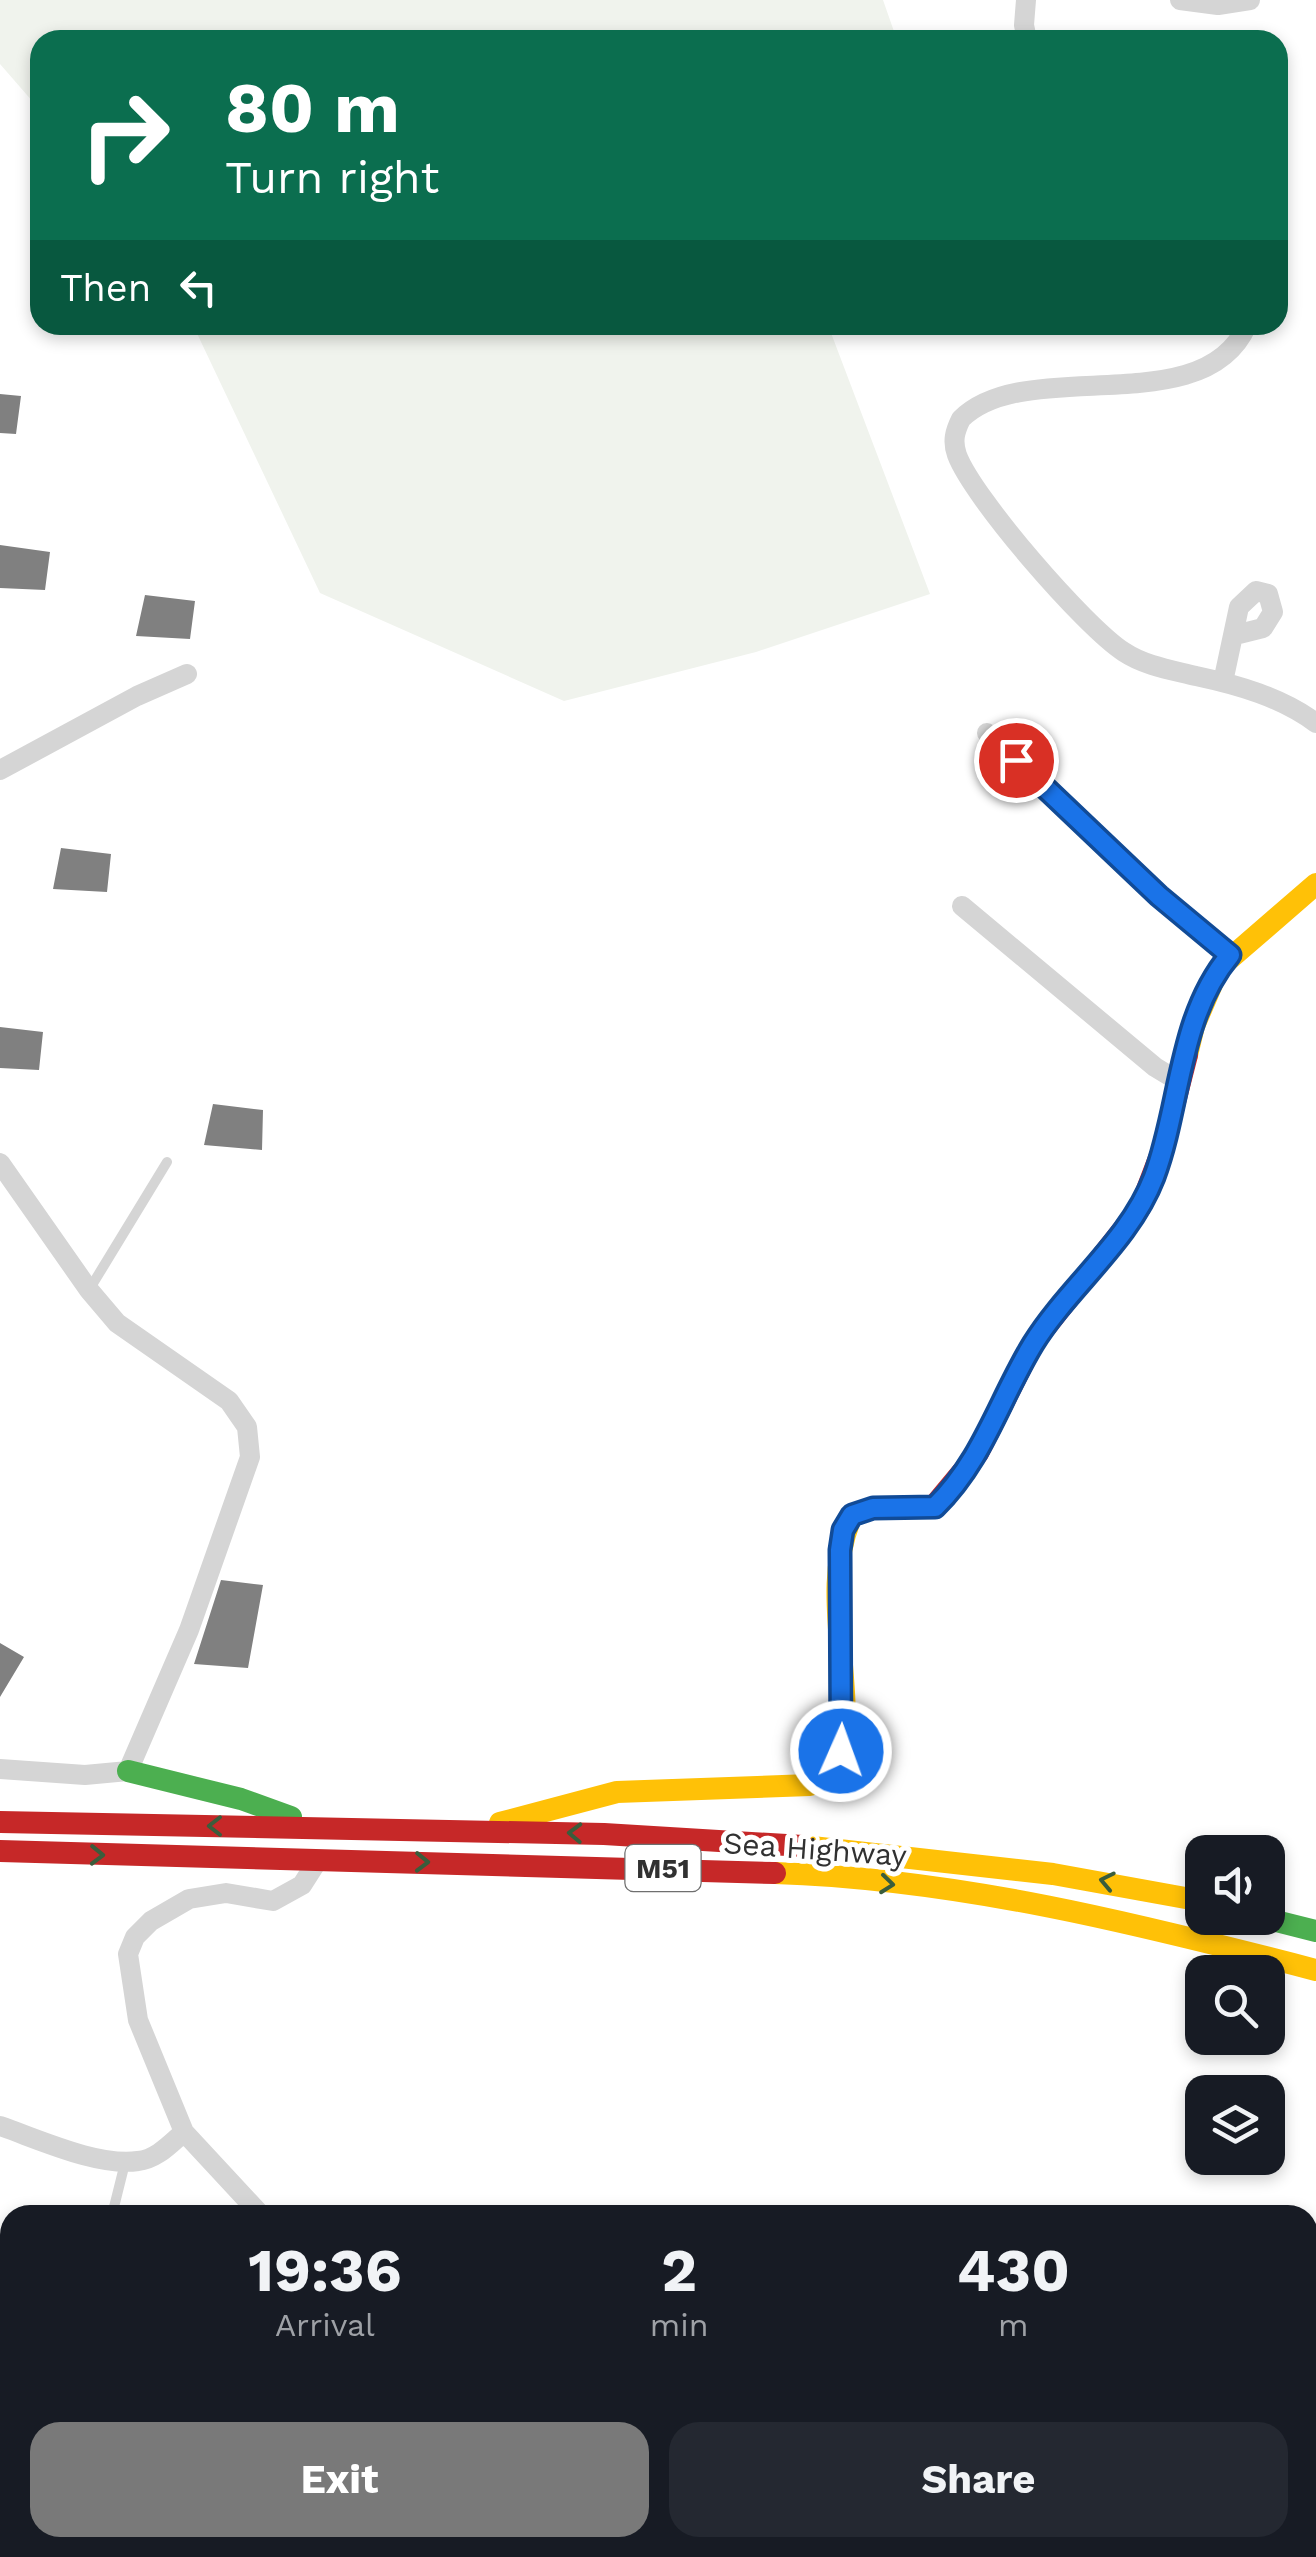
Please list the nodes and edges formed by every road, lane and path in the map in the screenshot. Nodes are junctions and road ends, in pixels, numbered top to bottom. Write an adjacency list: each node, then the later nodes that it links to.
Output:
1 (1026, 0): 4 (street)
2 (1180, 0): 3 (street)
3 (1250, 0)
4 (1025, 30)
5 (1240, 335): 8 (street)
6 (1235, 635): 8 (street)
7 (188, 674): 11 (street)
8 (1223, 682): 9 (street)
9 (1316, 723)
10 (987, 733): 14 (street)
11 (0, 770)
12 (1316, 884): 14 (main road)
13 (962, 906): 15 (street)
14 (1230, 955): 15 (main road)
15 (1178, 1081): 23 (main road)
16 (167, 1162): 18 (lane)
17 (0, 1163): 18 (street)
18 (89, 1290): 20 (street)
19 (0, 1769): 20 (street)
20 (128, 1771): 22 (main road)
21 (0, 1822): 22 (main road, Sea Highway / M51, one-way to 21)
22 (321, 1828): 23 (main road, Sea Highway / M51)
23 (474, 1830): 26 (main road, Sea Highway / M51, one-way to 23)
24 (0, 1851): 25 (main road, Sea Highway / M51, one-way to 25)
25 (318, 1860): 29 (main road, Sea Highway / M51, one-way to 29); 31 (street)
26 (1185, 1897)
27 (1285, 1924): 28 (main road)
28 (1316, 1932)
29 (1316, 1970)
30 (0, 2126): 32 (street)
31 (184, 2132): 32 (street); 34 (street)
32 (126, 2161): 33 (lane)
33 (115, 2205)
34 (252, 2205)

